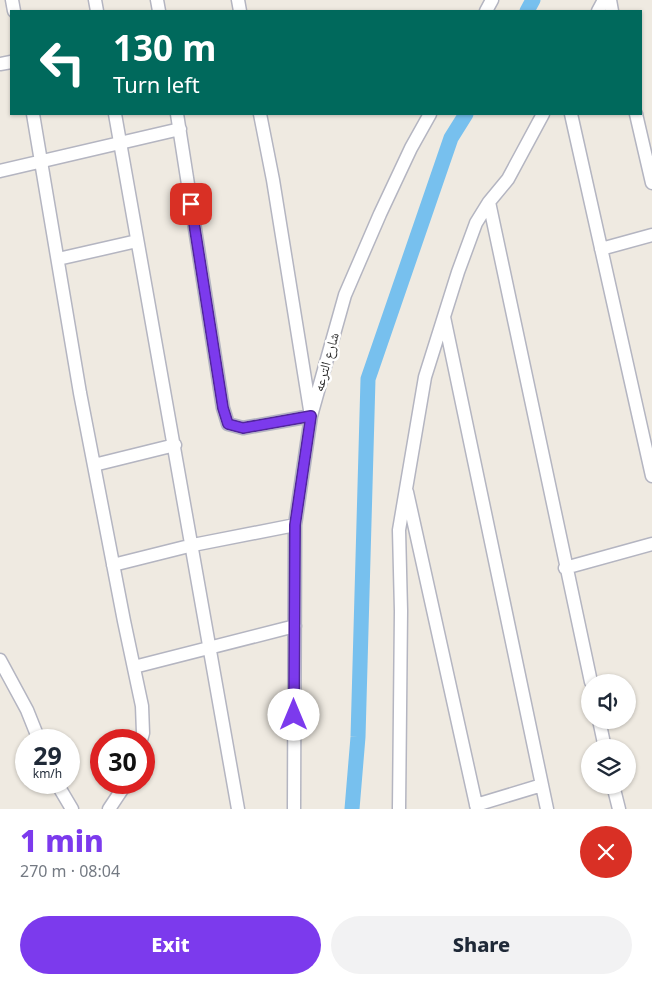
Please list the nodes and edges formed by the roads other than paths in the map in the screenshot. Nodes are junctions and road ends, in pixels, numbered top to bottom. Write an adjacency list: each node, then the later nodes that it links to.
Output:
1 (33, 115): 11 (street)
2 (115, 115): 10 (street)
3 (177, 115): 9 (street)
4 (260, 115): 20 (street)
5 (429, 115): 20 (street, شارع الترعه)
6 (542, 115): 14 (street)
7 (571, 115): 17 (street)
8 (636, 115): 13 (street)
9 (180, 129): 10 (street); 20 (street)
10 (120, 142): 11 (street); 16 (street)
11 (41, 160): 12 (street); 18 (street)
12 (0, 171)
13 (652, 183)
14 (489, 202): 19 (street); 29 (street)
15 (652, 235): 17 (street)
16 (138, 241): 18 (street); 21 (street)
17 (601, 249): 23 (street)
18 (58, 259): 22 (street)
19 (444, 316): 24 (street); 37 (street)
20 (311, 416): 25 (street, شارع الترعه)
21 (175, 445): 22 (street); 27 (street)
22 (94, 465): 28 (street)
23 (652, 476)
24 (406, 485): 41 (street); 46 (street)
25 (295, 525): 27 (street); 30 (street, شارع الترعه)
26 (652, 544): 29 (street)
27 (193, 545): 28 (street); 31 (street)
28 (113, 565): 33 (street)
29 (565, 568): 34 (street)
30 (294, 626): 31 (street); 45 (street, شارع الترعه)
31 (211, 648): 33 (street); 44 (street)
32 (0, 660): 35 (street)
33 (134, 667): 36 (street)
34 (589, 674)
35 (35, 729)
36 (143, 729)
37 (542, 785): 41 (street); 47 (street)
38 (63, 794): 42 (street)
39 (117, 794): 43 (street)
40 (615, 794): 48 (street)
41 (477, 807)
42 (72, 809)
43 (108, 809)
44 (238, 809)
45 (294, 809)
46 (399, 809)
47 (547, 809)
48 (618, 809)

